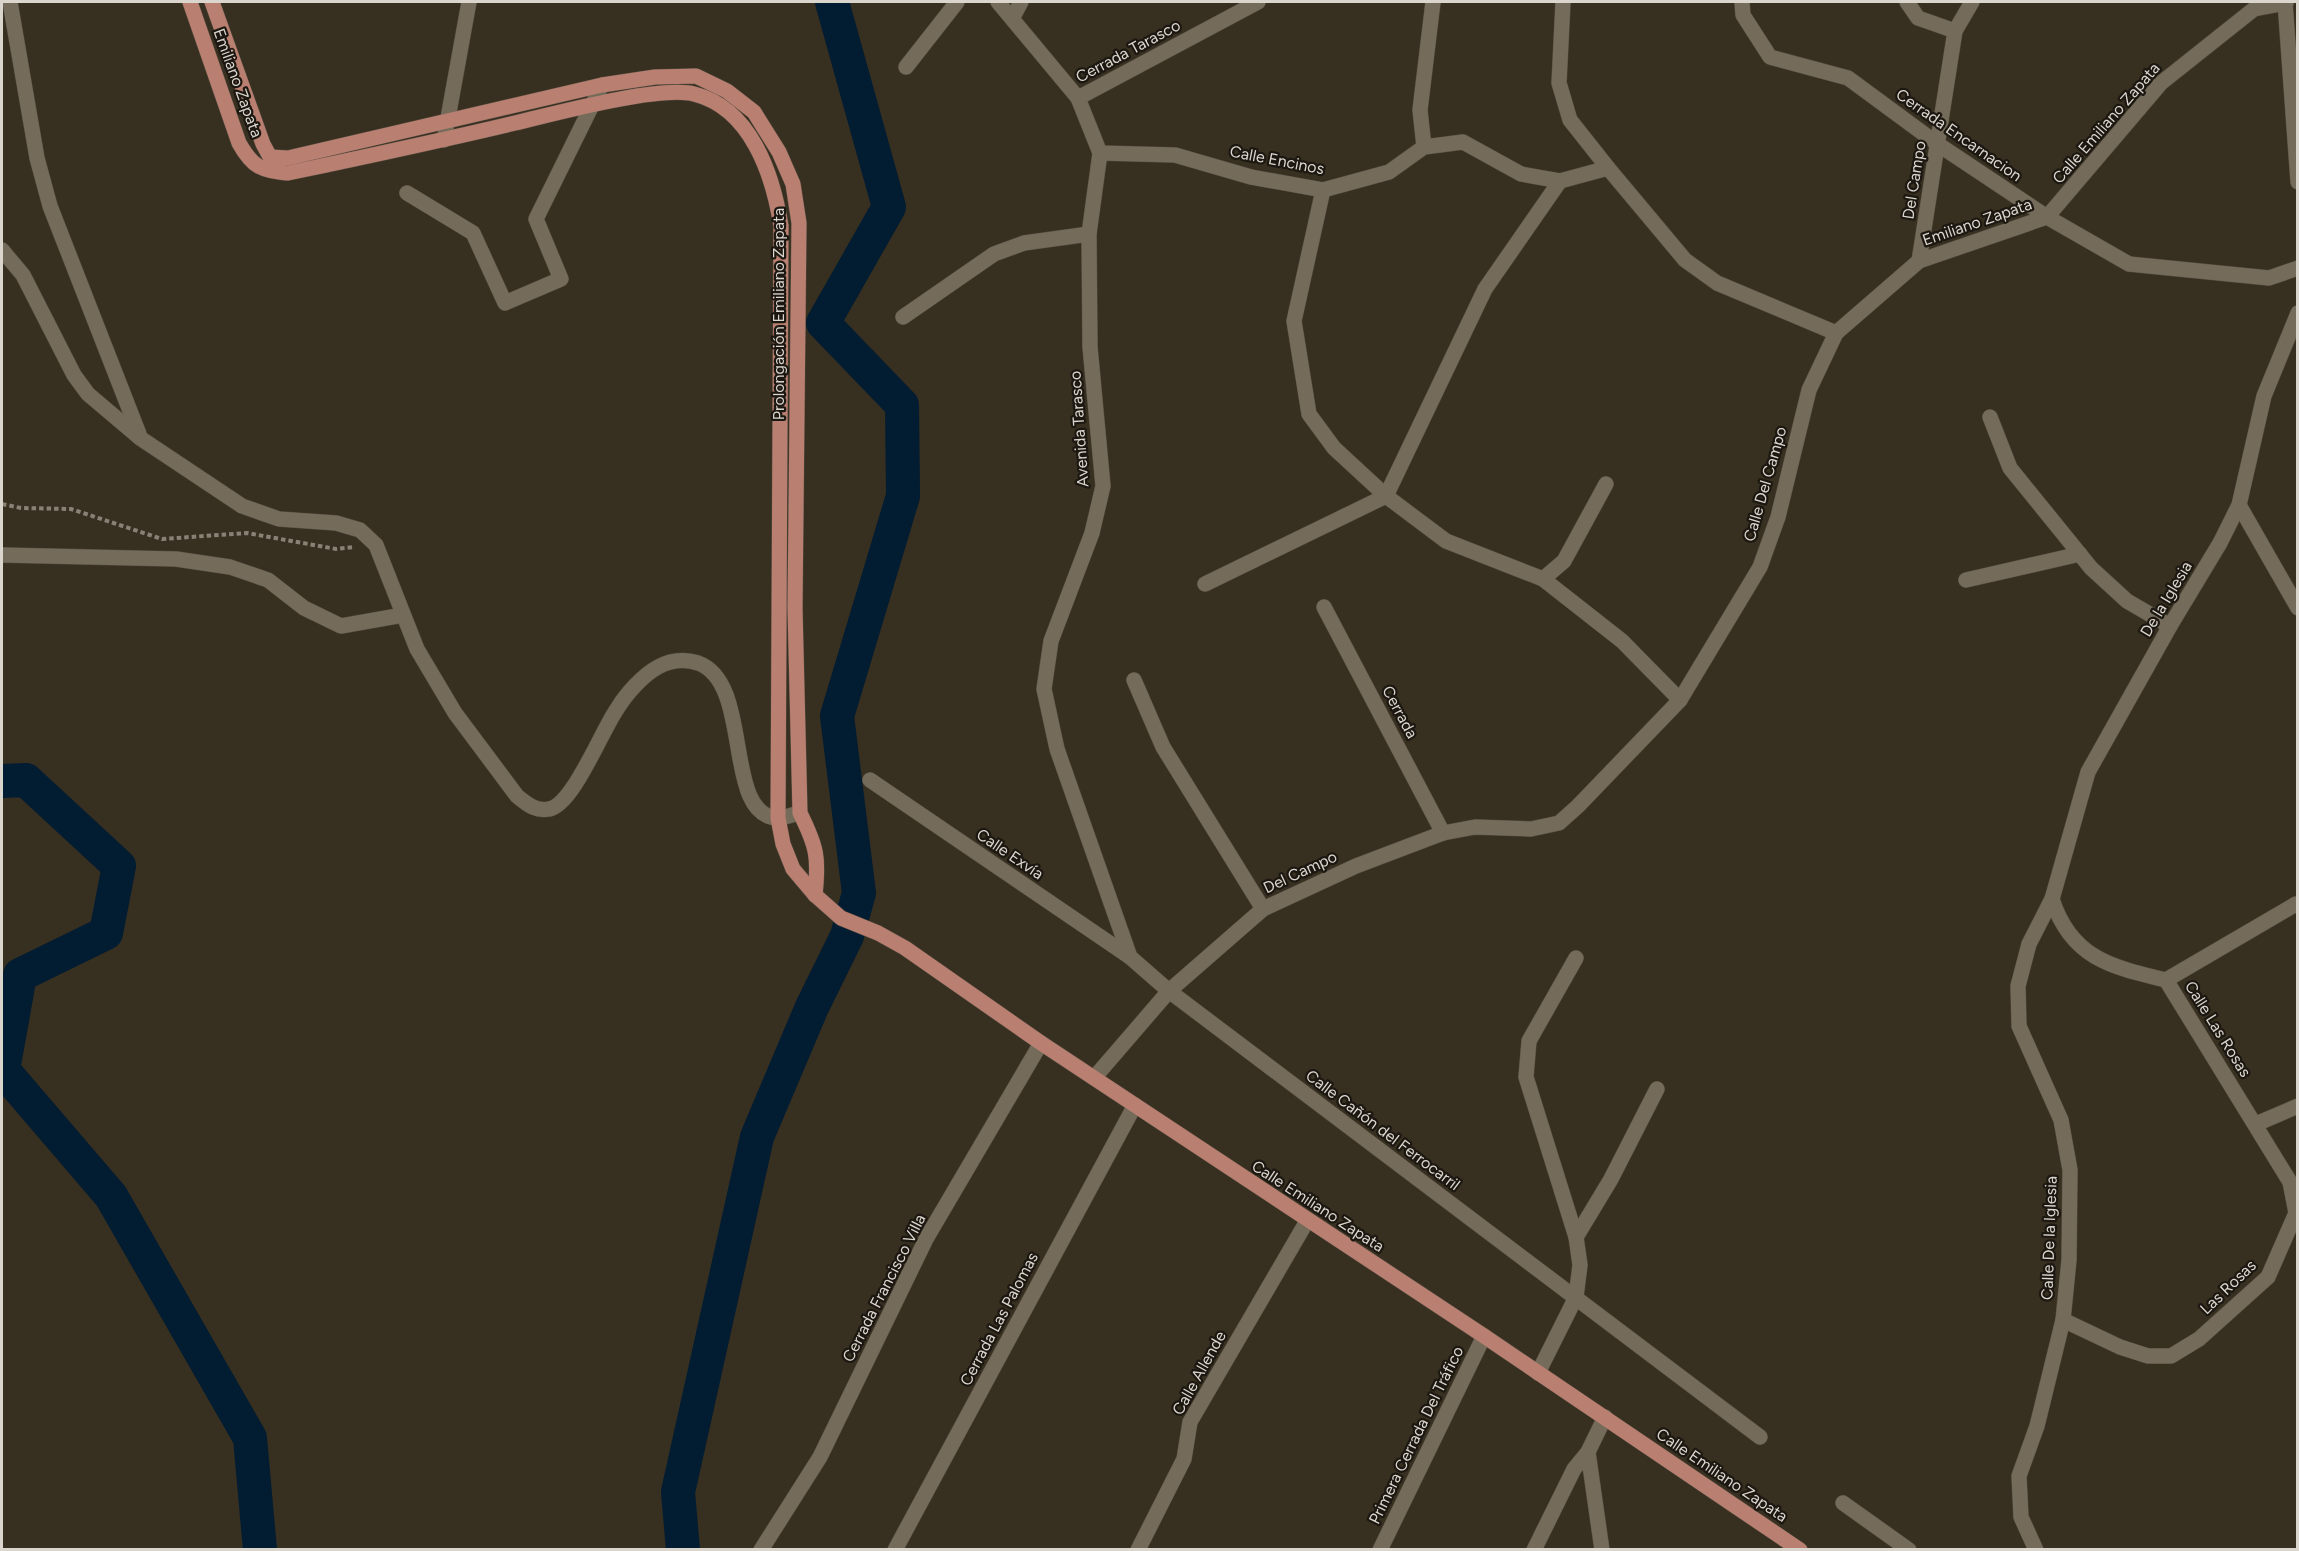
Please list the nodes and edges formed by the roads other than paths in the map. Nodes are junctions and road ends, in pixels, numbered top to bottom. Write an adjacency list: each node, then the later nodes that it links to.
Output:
1 (10, 2): 41 (street)
2 (190, 2): 26 (main road, Emiliano Zapata)
3 (212, 2): 26 (main road, Emiliano Zapata)
4 (469, 2): 21 (street)
5 (957, 2): 17 (street)
6 (998, 2): 15 (street, Avenida Tarasco)
7 (1021, 2): 15 (street)
8 (1258, 2): 19 (street, Cerrada Tarasco)
9 (1433, 2): 24 (street)
10 (1563, 2): 27 (street)
11 (1742, 2): 23 (street, Cerrada Encarnacion)
12 (1907, 2): 16 (street)
13 (1972, 2): 16 (street, Del Campo)
14 (2285, 2): 29 (street); 32 (street, Calle Emiliano Zapata)
15 (1013, 17): 19 (street, Avenida Tarasco)
16 (1955, 32): 23 (street, Del Campo)
17 (906, 67)
18 (602, 85): 20 (street); 21 (main road, Prolongación Emiliano Zapata); 58 (main road, Prolongación Emiliano Zapata)
19 (1078, 98): 25 (street, Avenida Tarasco)
20 (591, 105): 22 (main road, Prolongación Emiliano Zapata); 31 (street); 59 (main road, Prolongación Emiliano Zapata)
21 (446, 122): 22 (street); 26 (main road, Prolongación Emiliano Zapata)
22 (444, 140): 26 (main road, Prolongación Emiliano Zapata)
23 (1939, 145): 32 (street, Cerrada Encarnacion); 35 (street, Del Campo)
24 (1424, 147): 28 (street, Calle Encinos); 30 (street, Calle Encinos)
25 (1100, 153): 30 (street, Calle Encinos); 33 (street, Avenida Tarasco)
26 (266, 163)
27 (1608, 168): 28 (street, Calle Encinos); 39 (street)
28 (1560, 181): 43 (street)
29 (2298, 183)
30 (1323, 190): 43 (street)
31 (407, 193)
32 (2047, 217): 35 (street, Emiliano Zapata); 36 (street, Cerrada Encarnacion)
33 (1089, 234): 38 (street); 65 (street, Avenida Tarasco)
34 (2, 250): 41 (street)
35 (1919, 261): 39 (street, Calle Del Campo)
36 (2298, 268)
37 (2298, 313): 44 (street, De la Iglesia)
38 (903, 318)
39 (1836, 333): 55 (street, Calle Del Campo)
40 (1990, 417): 45 (street)
41 (140, 438): 52 (street)
42 (1606, 484): 47 (street)
43 (1386, 496): 47 (street); 49 (street)
44 (2239, 505): 51 (street); 53 (street, De la Iglesia)
45 (2080, 554): 48 (street); 53 (street)
46 (2, 555): 52 (street)
47 (1543, 579): 55 (street)
48 (1966, 580)
49 (1205, 584)
50 (1324, 607): 60 (street, Cerrada)
51 (2298, 608)
52 (403, 615): 59 (street)
53 (2170, 626): 62 (street, De la Iglesia)
54 (1134, 680): 64 (street)
55 (1680, 700): 57 (street, Calle Del Campo)
56 (870, 780): 65 (street, Calle Exvía)
57 (1578, 806): 60 (street, Del Campo)
58 (800, 813): 59 (street); 61 (main road)
59 (778, 818): 61 (main road, Calle Emiliano Zapata)
60 (1443, 833): 64 (street, Del Campo)
61 (815, 896): 69 (main road, Calle Emiliano Zapata)
62 (2052, 899): 67 (street, Calle Las Rosas); 78 (street, Calle De la Iglesia)
63 (2296, 904): 67 (street)
64 (1263, 909): 68 (street, Del Campo)
65 (1130, 957): 68 (street, Avenida Tarasco)
66 (1575, 958): 76 (street)
67 (2166, 980): 74 (street, Calle Las Rosas)
68 (1169, 992): 70 (street, Del Campo); 77 (street, Calle Cañón del Ferrocarril)
69 (1041, 1043): 70 (main road, Calle Emiliano Zapata); 85 (street, Cerrada Francisco Villa)
70 (1094, 1078): 72 (main road, Calle Emiliano Zapata)
71 (1657, 1089): 76 (street)
72 (1135, 1105): 75 (main road, Calle Emiliano Zapata); 86 (street, Cerrada Las Palomas)
73 (2298, 1107): 74 (street)
74 (2256, 1124): 78 (street, Las Rosas)
75 (1307, 1221): 79 (main road, Calle Emiliano Zapata); 87 (street, Calle Allende)
76 (1576, 1237): 77 (street)
77 (1576, 1297): 80 (street); 82 (street, Calle Cañón del Ferrocarril)
78 (2063, 1320): 93 (street, Calle De la Iglesia)
79 (1484, 1336): 80 (main road, Calle Emiliano Zapata); 88 (street, Primera Cerrada Del Tráfico)
80 (1538, 1373): 81 (main road, Calle Emiliano Zapata)
81 (1605, 1417): 83 (street); 91 (main road, Calle Emiliano Zapata)
82 (1760, 1437)
83 (1588, 1452): 89 (street); 90 (street)
84 (1843, 1503): 92 (street)
85 (761, 1550)
86 (895, 1550)
87 (1138, 1550)
88 (1380, 1550)
89 (1534, 1550)
90 (1602, 1550)
91 (1800, 1550)
92 (1909, 1550)
93 (2036, 1550)

